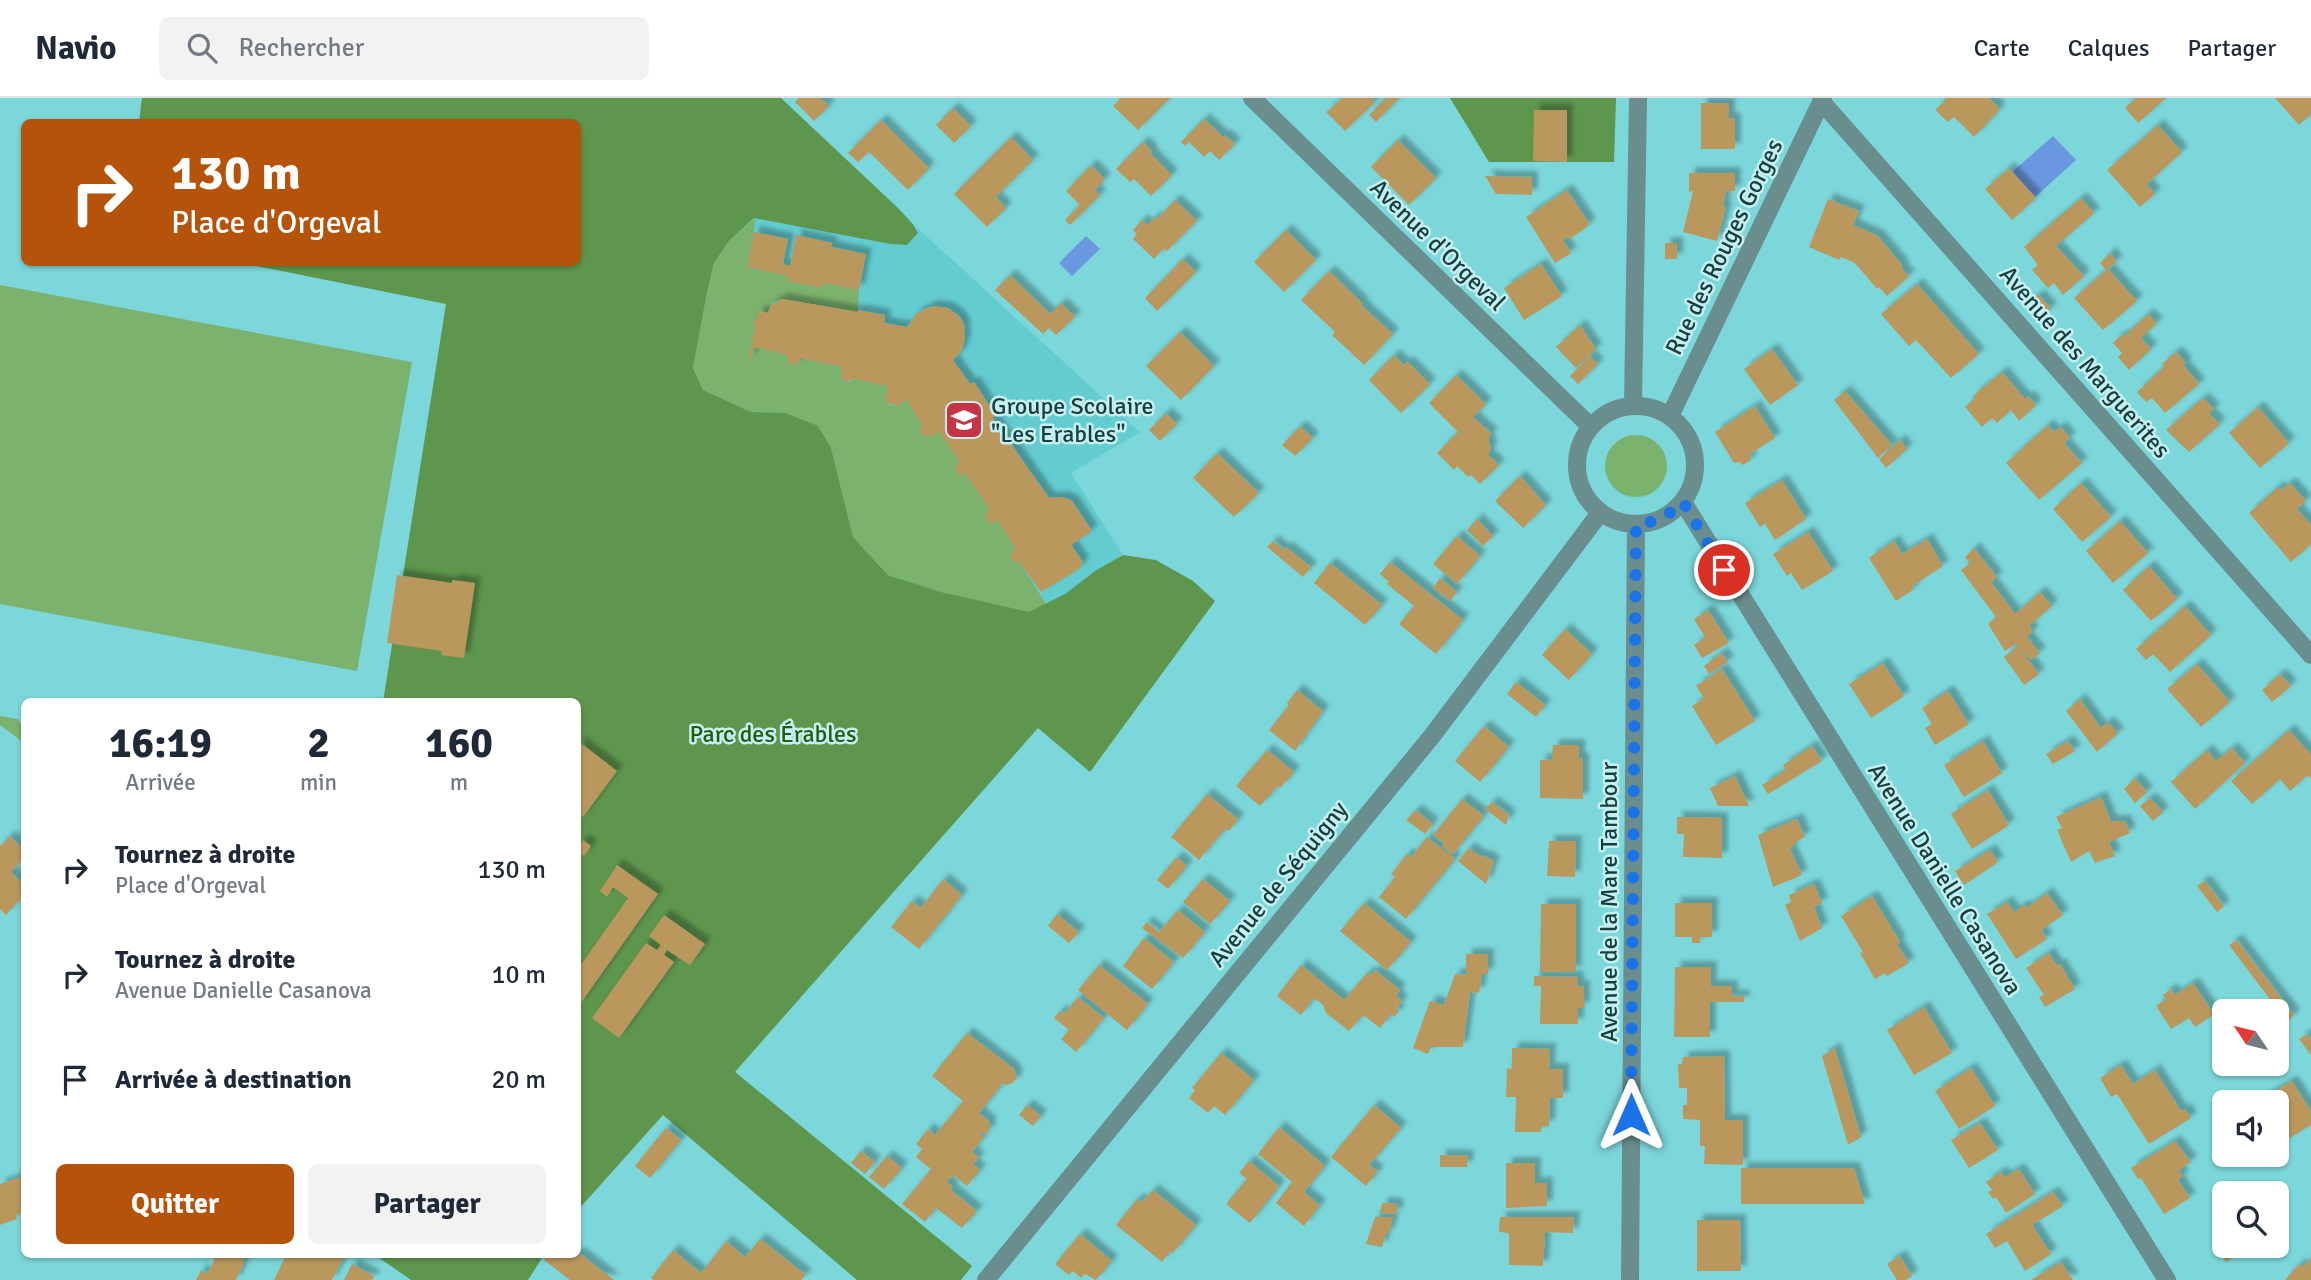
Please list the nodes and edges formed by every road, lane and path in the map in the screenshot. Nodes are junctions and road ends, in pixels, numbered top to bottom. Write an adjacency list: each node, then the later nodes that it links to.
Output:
1 (1252, 98): 6 (street, Avenue d'Orgeval)
2 (1638, 98): 4 (street)
3 (1822, 100): 5 (street, Rue des Rouges Gorges); 10 (street, Avenue des Marguerites)
4 (1633, 405): 5 (street); 6 (street)
5 (1670, 416): 7 (street)
6 (1590, 426): 8 (street)
7 (1683, 502): 9 (street); 13 (street, Avenue Danielle Casanova)
8 (1600, 513): 9 (street); 11 (street, Avenue de Séquigny)
9 (1636, 525): 12 (street, Avenue de la Mare Tambour)
10 (2311, 655)
11 (986, 1280)
12 (1630, 1280)
13 (2167, 1280)

